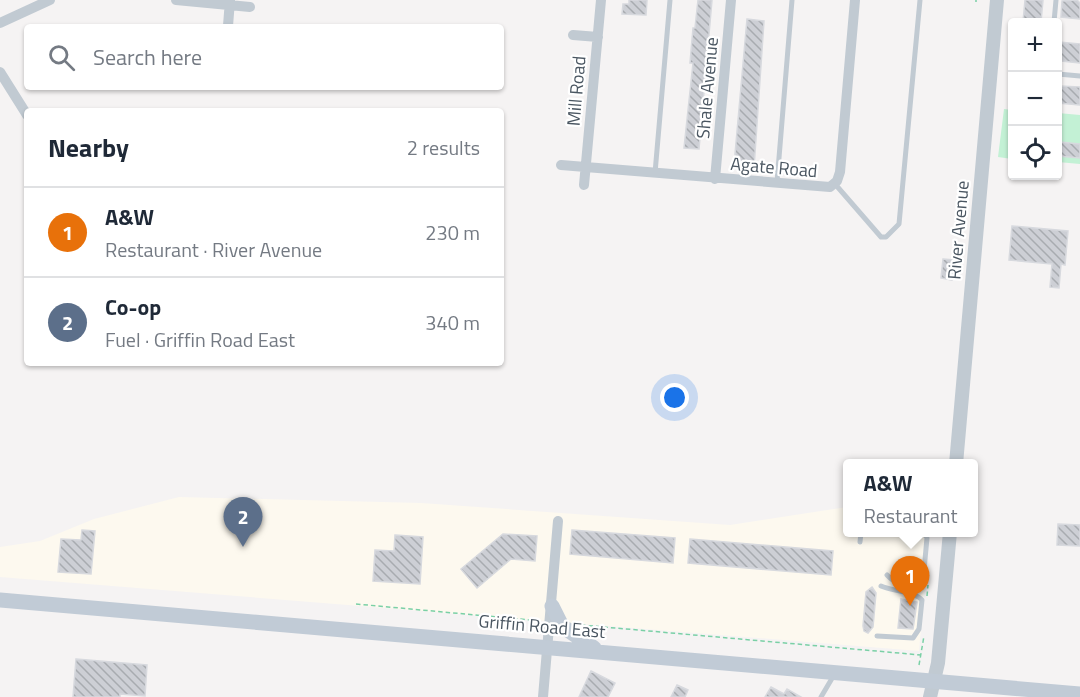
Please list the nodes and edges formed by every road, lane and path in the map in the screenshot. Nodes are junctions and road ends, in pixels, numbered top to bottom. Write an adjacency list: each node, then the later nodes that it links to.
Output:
1 (50, 0): 14 (street)
2 (176, 0): 11 (street)
3 (601, 0): 17 (street, Mill Road)
4 (670, 0): 24 (lane)
5 (731, 0): 25 (street, Shale Avenue)
6 (792, 0): 26 (lane)
7 (855, 0): 27 (street, Agate Road)
8 (920, 0): 27 (lane)
9 (997, 0): 29 (street, River Avenue)
10 (1056, 0): 13 (lane)
11 (230, 2): 12 (street); 15 (street)
12 (250, 7)
13 (1054, 18)
14 (0, 23)
15 (228, 24)
16 (573, 35): 17 (street)
17 (598, 37): 23 (street, Mill Road)
18 (0, 72): 21 (street)
19 (1062, 74): 20 (lane)
20 (1080, 76)
21 (24, 109)
22 (561, 165): 23 (street, Agate Road)
23 (586, 167): 24 (street, Agate Road); 28 (street, Mill Road)
24 (655, 173): 25 (street, Agate Road)
25 (715, 178): 26 (street, Agate Road)
26 (777, 184): 27 (street, Agate Road)
27 (835, 184)
28 (584, 185)
29 (956, 459)
30 (558, 521): 39 (street)
31 (860, 537): 34 (lane)
32 (926, 537): 35 (lane)
33 (949, 537): 47 (street)
34 (860, 542)
35 (887, 575)
36 (881, 586): 42 (lane)
37 (0, 600): 43 (main road, Griffin Road East)
38 (356, 604): 40 (path)
39 (552, 606): 43 (street); 44 (main road)
40 (542, 621)
41 (582, 625): 45 (path)
42 (877, 636)
43 (548, 646): 44 (main road, Griffin Road East); 49 (street)
44 (600, 651): 46 (main road, Griffin Road East)
45 (921, 655)
46 (836, 671): 47 (main road, Griffin Road East); 50 (lane)
47 (935, 680): 48 (main road, Griffin Road East); 51 (street)
48 (1080, 694)
49 (543, 697)
50 (821, 697)
51 (930, 697)

